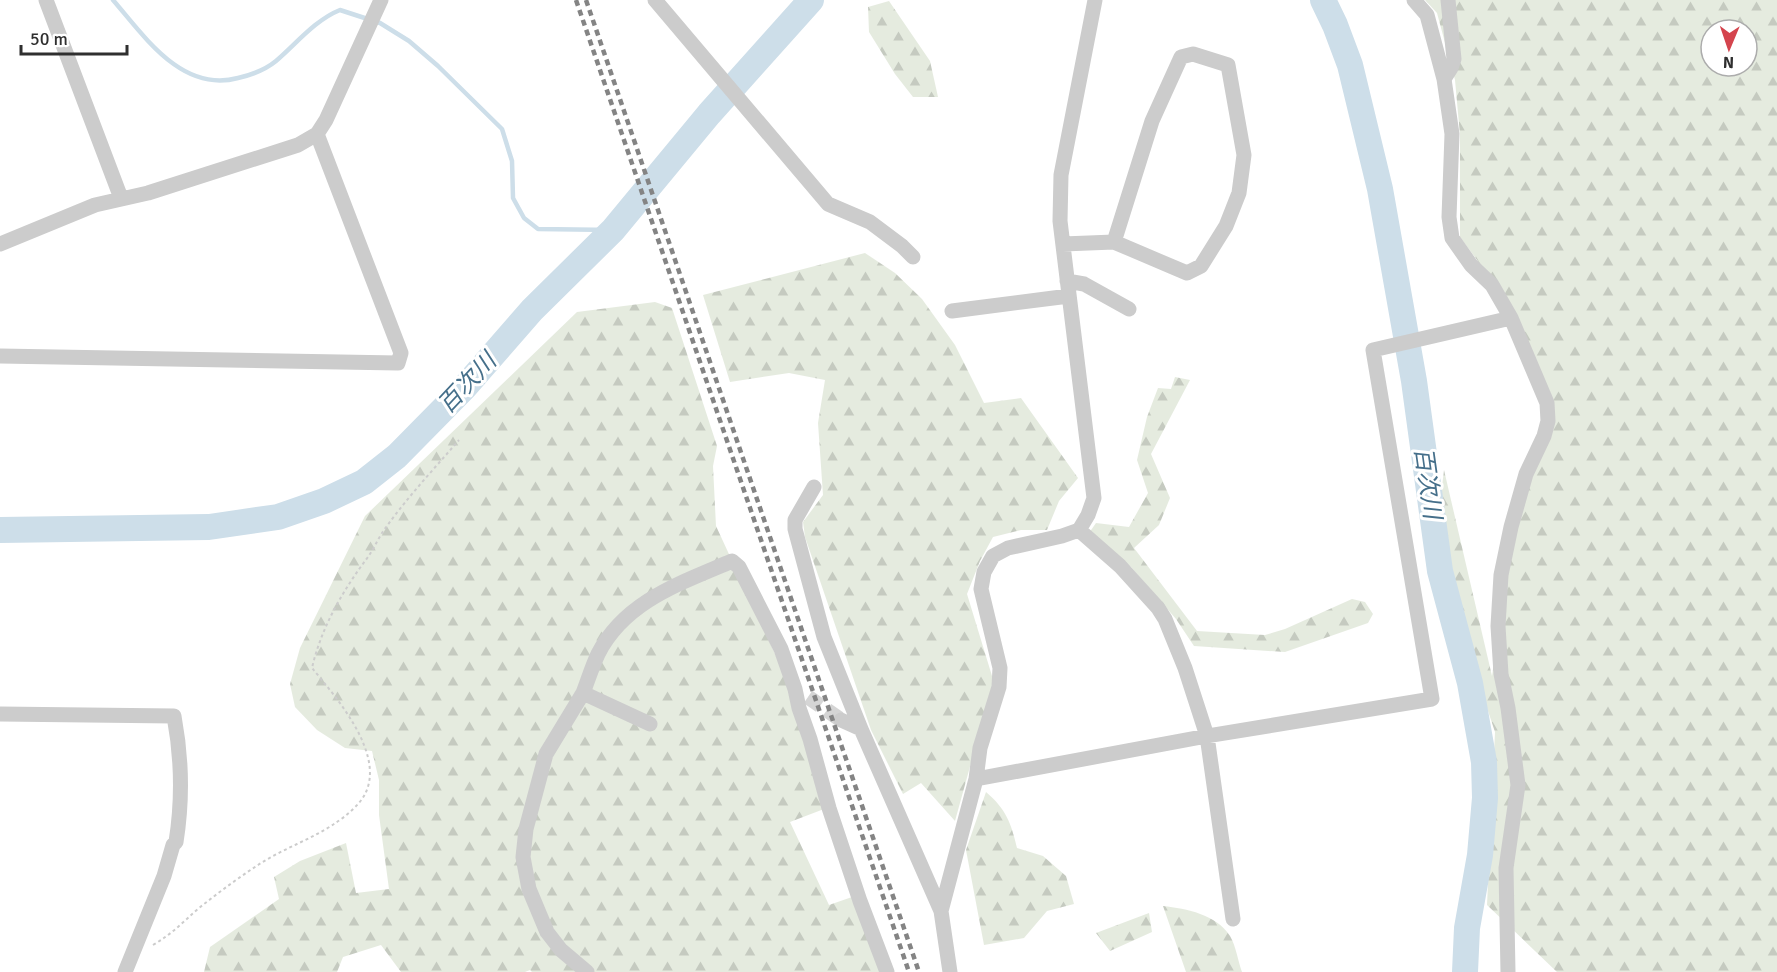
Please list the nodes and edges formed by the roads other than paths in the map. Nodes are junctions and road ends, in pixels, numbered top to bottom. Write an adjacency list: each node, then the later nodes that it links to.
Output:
1 (46, 0): 9 (street)
2 (655, 0): 13 (street)
3 (1095, 0): 12 (street)
4 (1414, 0): 7 (street)
5 (1448, 0): 7 (street)
6 (375, 9): 8 (street)
7 (1444, 79): 17 (street)
8 (316, 134): 9 (street); 18 (street)
9 (121, 198): 11 (street)
10 (1114, 242): 10 (street); 12 (street)
11 (0, 244)
12 (1063, 244): 14 (street)
13 (913, 257)
14 (1068, 289): 15 (street); 16 (street); 20 (street)
15 (1129, 309)
16 (952, 311)
17 (1511, 318): 26 (street); 34 (street)
18 (0, 356)
19 (814, 487): 25 (street)
20 (1078, 531): 26 (street); 27 (street)
21 (583, 693): 24 (street); 31 (street); 32 (street)
22 (0, 714): 30 (street)
23 (841, 720): 25 (street)
24 (650, 724)
25 (861, 729): 28 (street)
26 (1207, 736): 27 (street); 29 (street)
27 (976, 779): 28 (street)
28 (941, 911): 33 (street)
29 (1233, 919)
30 (125, 972)
31 (587, 972)
32 (887, 972)
33 (950, 972)
34 (1508, 972)

